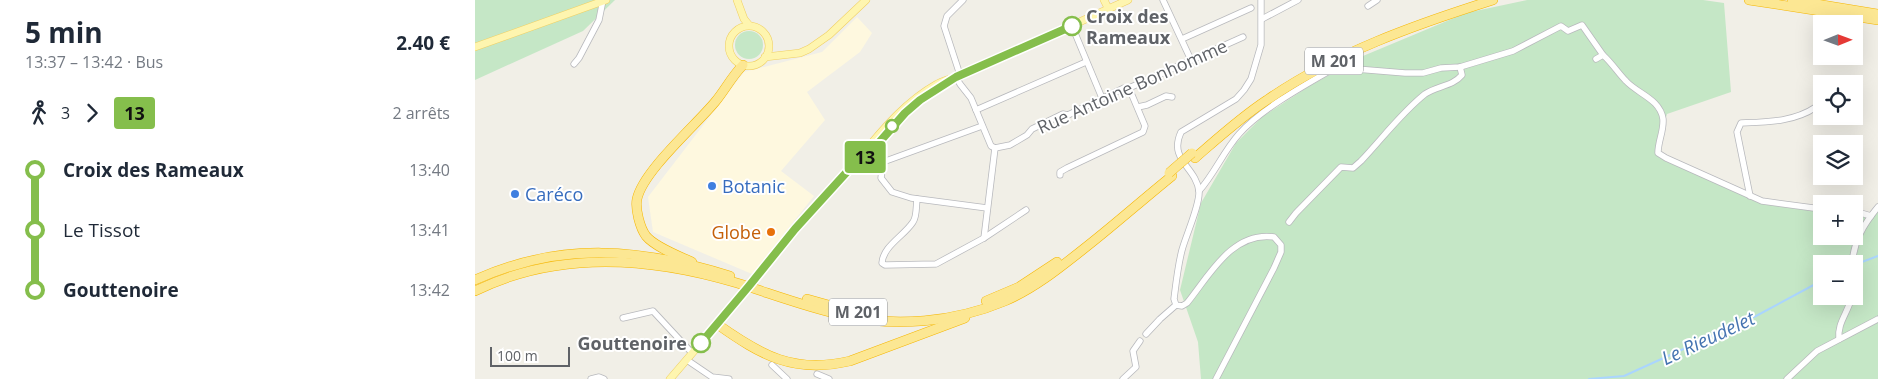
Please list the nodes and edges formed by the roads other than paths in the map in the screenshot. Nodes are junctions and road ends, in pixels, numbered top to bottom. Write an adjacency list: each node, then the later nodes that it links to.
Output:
1 (604, 0): 27 (main road); 34 (street)
2 (866, 0): 28 (main road)
3 (963, 0): 37 (street)
4 (1104, 0): 16 (main road)
5 (1128, 0): 16 (main road)
6 (1163, 0): 25 (street)
7 (1261, 0): 19 (street)
8 (1298, 0): 19 (street)
9 (1377, 0): 15 (street)
10 (1474, 0): 47 (highway, M 201)
11 (1493, 0): 47 (highway, M 201)
12 (1749, 0): 20 (highway)
13 (1792, 0): 18 (highway)
14 (737, 1): 21 (main road); 23 (main road)
15 (1368, 6)
16 (1108, 8): 22 (main road)
17 (1251, 8): 25 (street)
18 (1878, 14)
19 (1262, 19): 51 (street)
20 (1878, 20)
21 (749, 25): 23 (main road); 26 (main road)
22 (1072, 26): 33 (street); 37 (main road)
23 (737, 30): 35 (main road)
24 (1243, 37): 32 (street, Rue Antoine Bonhomme)
25 (1182, 39): 32 (street)
26 (768, 46): 28 (main road); 30 (main road)
27 (475, 47)
28 (785, 53): 30 (main road)
29 (1603, 55): 31 (street); 36 (street); 52 (street)
30 (765, 57): 35 (main road)
31 (1596, 59)
32 (1191, 60): 38 (street, Rue Antoine Bonhomme)
33 (1086, 62): 40 (street); 43 (street)
34 (573, 64)
35 (743, 65): 63 (highway)
36 (1460, 67): 51 (street); 60 (street)
37 (958, 76): 43 (street); 46 (main road)
38 (1129, 88): 40 (street, Rue Antoine Bonhomme); 41 (street)
39 (1172, 97): 41 (street)
40 (1102, 98): 45 (street, Rue Antoine Bonhomme)
41 (1138, 107): 49 (street)
42 (1813, 109): 52 (street)
43 (976, 110): 44 (street)
44 (982, 126): 45 (street); 48 (street)
45 (995, 148): 55 (street)
46 (868, 152): 48 (street); 71 (main road, bridge)
47 (1193, 155): 50 (highway, M 201, bridge)
48 (883, 162): 53 (street)
49 (1059, 174)
50 (1170, 175): 63 (highway, M 201); 66 (highway, M 201)
51 (1199, 191): 67 (street)
52 (1749, 196): 56 (street)
53 (917, 199): 55 (street); 61 (street)
54 (1878, 207): 59 (street)
55 (987, 208): 61 (street)
56 (1813, 208)
57 (1026, 210): 61 (street)
58 (1863, 214): 59 (street)
59 (1871, 216): 62 (street)
60 (1289, 222)
61 (984, 238)
62 (1853, 255)
63 (709, 269): 64 (highway, M 201)
64 (475, 280)
65 (475, 291): 66 (highway, M 201)
66 (1005, 300): 71 (highway)
67 (1176, 305): 72 (street); 86 (street)
68 (1849, 305): 73 (street)
69 (623, 318): 75 (street)
70 (1878, 319): 73 (street)
71 (717, 324): 75 (main road)
72 (1146, 334)
73 (1839, 339): 87 (street)
74 (1140, 341): 85 (street)
75 (692, 353): 76 (main road)
76 (687, 360): 81 (main road); 82 (street)
77 (772, 365): 83 (street)
78 (817, 374): 84 (street)
79 (591, 379): 80 (street)
80 (604, 379)
81 (670, 379)
82 (729, 379)
83 (787, 379)
84 (829, 379)
85 (1123, 379)
86 (1216, 379)
87 (1787, 379)

